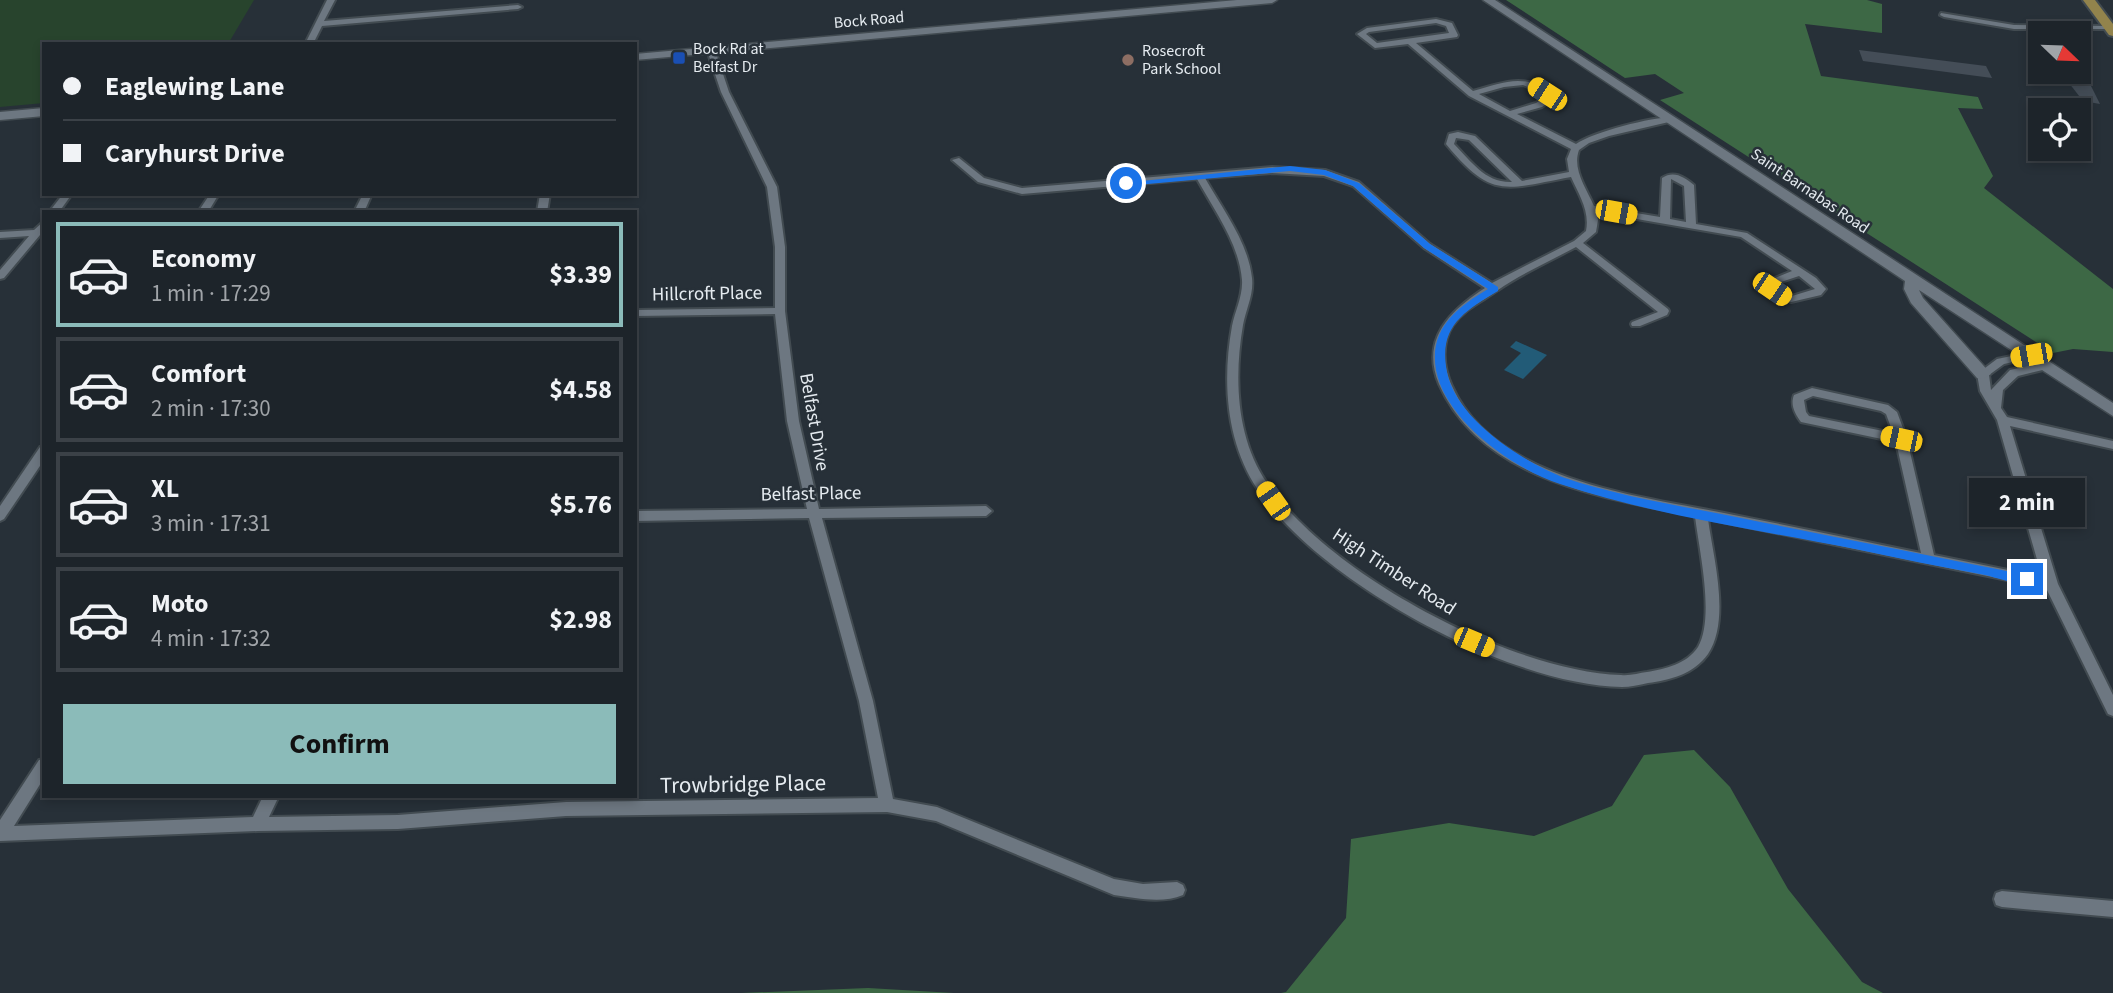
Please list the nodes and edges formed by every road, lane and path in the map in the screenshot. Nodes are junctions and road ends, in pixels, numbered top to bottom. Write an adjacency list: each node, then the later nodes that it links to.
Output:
1 (331, 0): 7 (street)
2 (1272, 0): 11 (main road, Bock Road)
3 (1488, 0): 17 (main road, Saint Barnabas Road)
4 (2089, 0): 8 (main road)
5 (518, 7): 7 (street)
6 (1944, 15): 8 (street)
7 (319, 24): 9 (street)
8 (2111, 30)
9 (311, 42)
10 (1411, 42): 10 (street); 13 (street)
11 (710, 50): 12 (main road, Bock Road); 35 (street, Belfast Drive)
12 (637, 57)
13 (1472, 94): 15 (street); 15 (street)
14 (42, 112): 16 (main road)
15 (1508, 114): 18 (street)
16 (0, 116)
17 (1670, 119): 18 (street); 33 (main road, Saint Barnabas Road)
18 (1576, 148): 20 (street)
19 (956, 160): 21 (street)
20 (1574, 174): 22 (street); 24 (street)
21 (1200, 177): 34 (street); 48 (street, High Timber Road)
22 (1520, 184): 22 (street)
23 (66, 196): 25 (street)
24 (1591, 208): 26 (street); 30 (street)
25 (56, 210)
26 (1665, 220): 27 (street); 27 (street)
27 (1691, 225): 31 (street)
28 (41, 229): 29 (street); 32 (street)
29 (0, 235)
30 (1577, 243): 34 (street); 37 (street)
31 (1800, 272): 31 (street)
32 (0, 276)
33 (1912, 280): 38 (main road, Saint Barnabas Road); 40 (main road)
34 (1494, 289): 48 (street)
35 (780, 311): 36 (street, Hillcroft Place); 47 (street, Belfast Drive)
36 (637, 313)
37 (1636, 324)
38 (2031, 355): 39 (main road, Saint Barnabas Road); 40 (street)
39 (2047, 366): 41 (main road, Saint Barnabas Road); 42 (street)
40 (1983, 374): 42 (street)
41 (2113, 411)
42 (2000, 413): 44 (street); 52 (street)
43 (1901, 439): 43 (street); 51 (street)
44 (2113, 445)
45 (42, 453): 49 (street)
46 (986, 511): 47 (street, Belfast Place)
47 (816, 514): 50 (street, Belfast Place); 58 (street, Belfast Drive)
48 (1701, 514): 51 (street)
49 (0, 516)
50 (637, 516)
51 (1929, 560): 52 (street)
52 (2052, 584): 53 (street)
53 (2109, 695): 54 (street)
54 (2113, 710)
55 (42, 768): 60 (street)
56 (270, 798): 59 (street)
57 (566, 803): 58 (street, Trowbridge Place); 59 (street, Trowbridge Place)
58 (887, 805): 61 (street, Trowbridge Place)
59 (258, 824): 60 (street, Trowbridge Place)
60 (0, 834)
61 (1177, 890)
62 (2002, 899): 63 (street)
63 (2113, 909)

